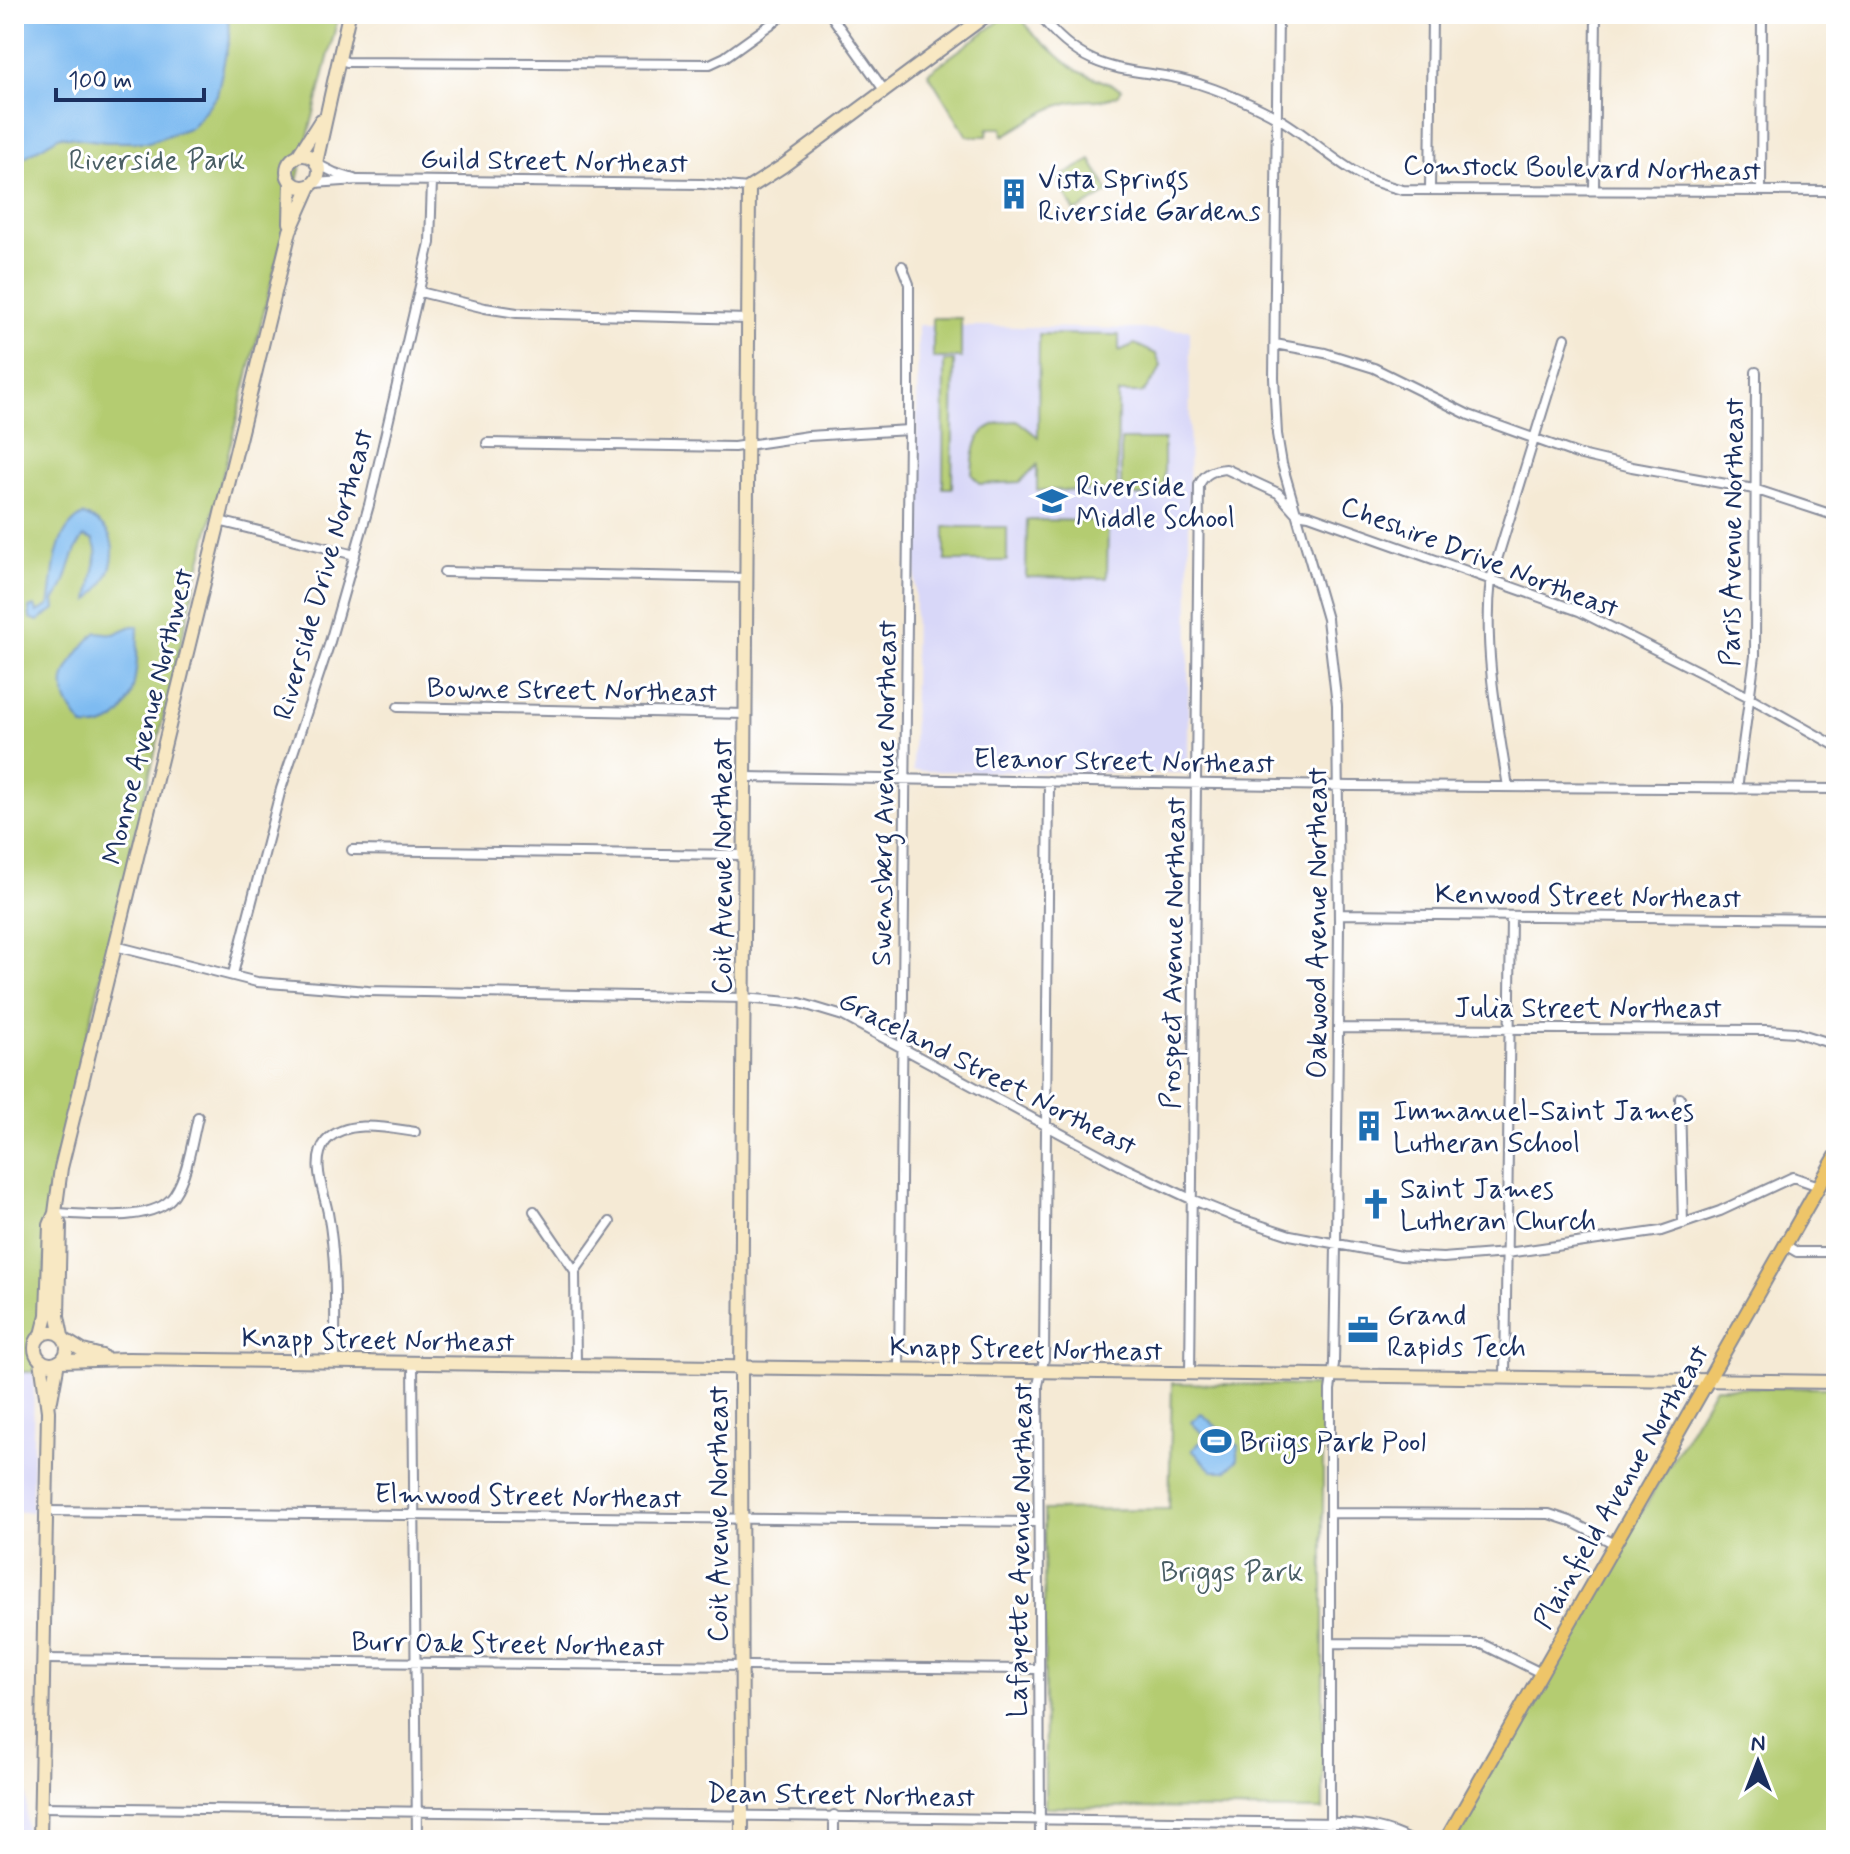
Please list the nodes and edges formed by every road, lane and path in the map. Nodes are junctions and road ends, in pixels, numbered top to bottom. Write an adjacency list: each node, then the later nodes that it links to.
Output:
1 (349, 14): 10 (street)
2 (785, 14): 10 (street)
3 (830, 14): 11 (street)
4 (988, 14): 11 (street)
5 (1039, 14): 13 (street, Comstock Boulevard Northeast)
6 (1278, 14): 13 (street, Oakwood Avenue Northeast)
7 (1432, 14): 21 (street)
8 (1596, 14): 22 (street)
9 (1762, 14): 23 (street)
10 (338, 59): 12 (street)
11 (884, 90): 20 (street)
12 (326, 110): 14 (street); 15 (street)
13 (1277, 117): 21 (street, Comstock Boulevard Northeast); 30 (street, Oakwood Avenue Northeast)
14 (298, 156): 15 (street); 18 (street)
15 (317, 164): 16 (street, Guild Street Northeast); 19 (street)
16 (358, 180): 17 (street, Guild Street Northeast); 19 (street, Guild Street Northeast)
17 (432, 181): 20 (street, Guild Street Northeast); 27 (street, Riverside Drive Northeast)
18 (291, 182): 19 (street); 25 (street, Monroe Avenue Northwest)
19 (312, 185): 25 (street, Monroe Avenue Northwest)
20 (749, 188): 28 (street, Coit Avenue Northeast)
21 (1430, 189): 22 (street, Comstock Boulevard Northeast)
22 (1594, 190): 23 (street, Comstock Boulevard Northeast)
23 (1761, 191): 24 (street, Comstock Boulevard Northeast)
24 (1836, 191)
25 (290, 231): 40 (street, Monroe Avenue Northwest)
26 (902, 266): 32 (street, Swensberg Avenue Northeast)
27 (420, 292): 28 (street); 41 (street, Riverside Drive Northeast)
28 (749, 319): 35 (street, Coit Avenue Northeast)
29 (1565, 338): 33 (street)
30 (1275, 344): 33 (street); 38 (street, Oakwood Avenue Northeast)
31 (1756, 372): 37 (street, Paris Avenue Northeast)
32 (909, 430): 35 (street); 50 (street, Swensberg Avenue Northeast)
33 (1534, 441): 37 (street); 44 (street)
34 (487, 443): 35 (street)
35 (748, 446): 43 (street, Coit Avenue Northeast)
36 (1199, 485): 38 (street, Cheshire Drive Northeast); 52 (street, Prospect Avenue Northeast)
37 (1754, 489): 39 (street); 45 (street, Paris Avenue Northeast)
38 (1296, 513): 44 (street, Cheshire Drive Northeast); 53 (street, Oakwood Avenue Northeast)
39 (1836, 516)
40 (219, 521): 41 (street); 62 (street, Monroe Avenue Northwest)
41 (355, 555): 63 (street, Riverside Drive Northeast)
42 (444, 572): 43 (street)
43 (747, 578): 47 (street, Coit Avenue Northeast)
44 (1491, 579): 45 (street, Cheshire Drive Northeast); 54 (street)
45 (1749, 697): 48 (street, Cheshire Drive Northeast); 55 (street, Paris Avenue Northeast)
46 (398, 707): 47 (street, Bowne Street Northeast)
47 (747, 714): 49 (street, Coit Avenue Northeast)
48 (1836, 746)
49 (747, 777): 50 (street, Eleanor Street Northeast); 58 (street, Coit Avenue Northeast)
50 (906, 779): 51 (street, Eleanor Street Northeast); 68 (street, Swensberg Avenue Northeast)
51 (1049, 781): 52 (street, Eleanor Street Northeast); 71 (street, Lafayette Avenue Northeast)
52 (1196, 783): 53 (street, Eleanor Street Northeast); 75 (street, Prospect Avenue Northeast)
53 (1338, 786): 54 (street, Eleanor Street Northeast); 59 (street, Oakwood Avenue Northeast)
54 (1508, 787): 55 (street, Eleanor Street Northeast)
55 (1737, 789): 56 (street, Eleanor Street Northeast)
56 (1836, 789)
57 (352, 850): 58 (street)
58 (743, 855): 64 (street, Coit Avenue Northeast)
59 (1339, 914): 60 (street, Kenwood Street Northeast); 65 (street, Oakwood Avenue Northeast)
60 (1511, 917): 61 (street, Kenwood Street Northeast); 66 (street)
61 (1836, 919)
62 (115, 946): 63 (street, Graceland Street Northeast); 77 (street, Monroe Avenue Northwest)
63 (233, 974): 64 (street, Graceland Street Northeast)
64 (744, 998): 68 (street, Graceland Street Northeast); 94 (street, Coit Avenue Northeast)
65 (1338, 1028): 66 (street, Julia Street Northeast); 80 (street, Oakwood Avenue Northeast)
66 (1511, 1028): 67 (street, Julia Street Northeast); 83 (street)
67 (1836, 1045)
68 (903, 1049): 71 (street, Graceland Street Northeast); 95 (street, Swensberg Avenue Northeast)
69 (1680, 1098): 79 (street)
70 (198, 1117): 77 (street)
71 (1045, 1126): 75 (street, Graceland Street Northeast); 96 (street, Lafayette Avenue Northeast)
72 (415, 1132): 91 (street)
73 (1836, 1156): 74 (main road, Plainfield Avenue Northeast)
74 (1819, 1186): 79 (street, Graceland Street Northeast); 81 (main road, Plainfield Avenue Northeast)
75 (1191, 1199): 80 (street, Graceland Street Northeast); 97 (street, Prospect Avenue Northeast)
76 (534, 1211): 84 (street)
77 (55, 1213): 85 (street, Monroe Avenue Northwest)
78 (610, 1222): 84 (street)
79 (1683, 1224): 83 (street, Graceland Street Northeast)
80 (1336, 1245): 83 (street, Graceland Street Northeast); 98 (street, Oakwood Avenue Northeast)
81 (1785, 1245): 82 (street); 100 (main road, Plainfield Avenue Northeast)
82 (1836, 1252)
83 (1507, 1253): 99 (street)
84 (575, 1271): 93 (street)
85 (53, 1300): 86 (street, Monroe Avenue Northwest); 87 (street, Monroe Avenue Northwest)
86 (42, 1335): 87 (street); 89 (street)
87 (63, 1338): 88 (street); 90 (street)
88 (113, 1359): 90 (street, Knapp Street Northeast); 91 (street, Knapp Street Northeast)
89 (41, 1360): 90 (street); 102 (street)
90 (60, 1362): 102 (street)
91 (335, 1362): 92 (street, Knapp Street Northeast)
92 (413, 1363): 93 (street, Knapp Street Northeast); 105 (street)
93 (576, 1365): 94 (street, Knapp Street Northeast)
94 (741, 1368): 95 (street, Knapp Street Northeast); 106 (street, Coit Avenue Northeast)
95 (899, 1370): 96 (street, Knapp Street Northeast)
96 (1041, 1372): 97 (street, Knapp Street Northeast); 107 (street, Lafayette Avenue Northeast)
97 (1190, 1375): 98 (street, Knapp Street Northeast)
98 (1332, 1376): 99 (street, Knapp Street Northeast); 104 (street, Oakwood Avenue Northeast)
99 (1505, 1378): 100 (street, Knapp Street Northeast)
100 (1708, 1381): 101 (street, Knapp Street Northeast); 108 (main road, Plainfield Avenue Northeast)
101 (1836, 1382)
102 (48, 1411): 103 (street)
103 (46, 1511): 105 (street, Elmwood Street Northeast); 110 (street)
104 (1330, 1513): 108 (street); 109 (street, Oakwood Avenue Northeast)
105 (414, 1515): 106 (street, Elmwood Street Northeast); 111 (street)
106 (742, 1520): 107 (street, Elmwood Street Northeast); 112 (street, Coit Avenue Northeast)
107 (1037, 1522): 113 (street, Lafayette Avenue Northeast)
108 (1615, 1544): 114 (main road, Plainfield Avenue Northeast)
109 (1330, 1643): 114 (street); 120 (street, Oakwood Avenue Northeast)
110 (43, 1659): 111 (street, Burr Oak Street Northeast); 115 (street)
111 (416, 1665): 112 (street, Burr Oak Street Northeast); 116 (street)
112 (742, 1668): 113 (street, Burr Oak Street Northeast); 117 (street, Coit Avenue Northeast)
113 (1038, 1669): 119 (street, Lafayette Avenue Northeast)
114 (1541, 1673): 128 (main road, Plainfield Avenue Northeast)
115 (40, 1807): 116 (street, Dean Street Northeast); 121 (street)
116 (418, 1813): 117 (street, Dean Street Northeast); 122 (street)
117 (742, 1815): 118 (street, Dean Street Northeast); 123 (street, Coit Avenue Northeast)
118 (834, 1815): 119 (street, Dean Street Northeast); 124 (street)
119 (1040, 1819): 120 (street, Dean Street Northeast); 125 (street, Lafayette Avenue Northeast)
120 (1330, 1823): 126 (street, Oakwood Avenue Northeast); 127 (street, Dean Street Northeast)
121 (40, 1840)
122 (417, 1840)
123 (742, 1840)
124 (834, 1840)
125 (1040, 1840)
126 (1330, 1840)
127 (1410, 1840)
128 (1446, 1840)

